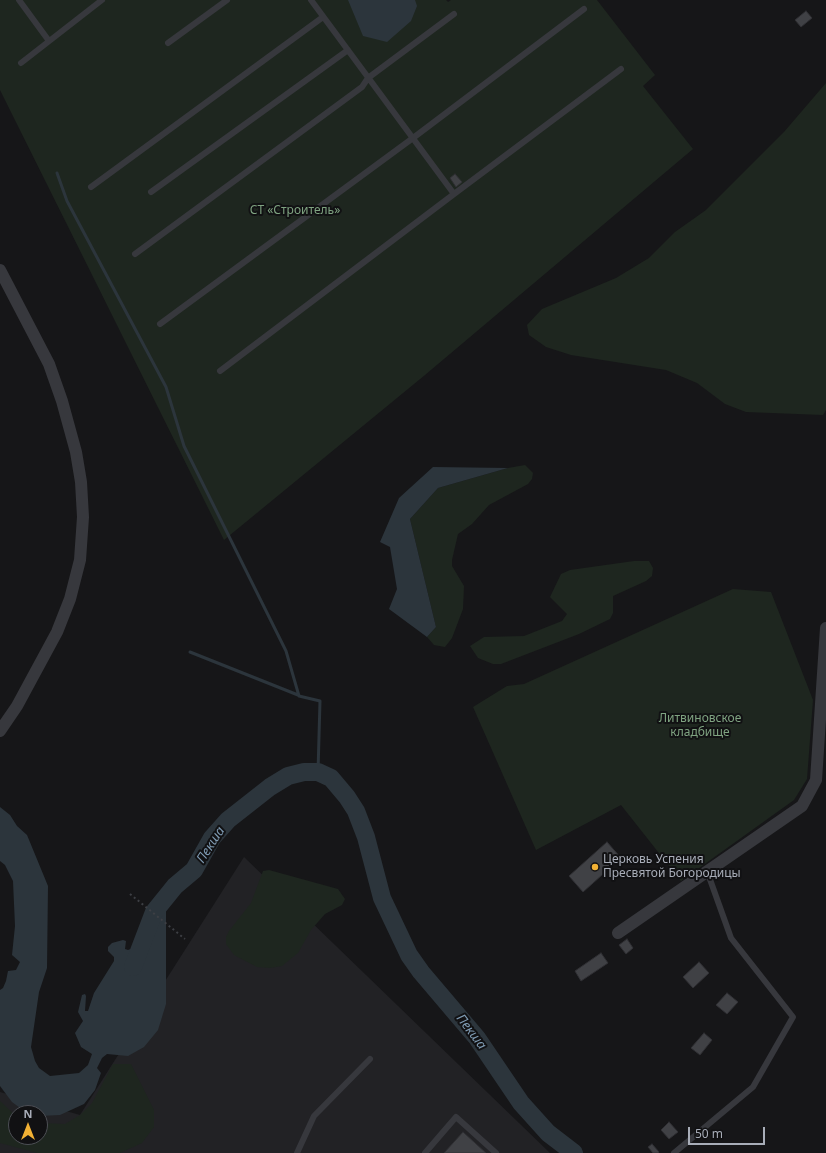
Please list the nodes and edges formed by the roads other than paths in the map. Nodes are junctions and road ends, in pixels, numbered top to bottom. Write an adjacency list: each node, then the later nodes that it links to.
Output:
1 (19, 0): 8 (lane)
2 (102, 0): 8 (lane)
3 (227, 0): 9 (lane)
4 (311, 0): 7 (lane)
5 (584, 9): 14 (lane)
6 (454, 14): 13 (lane)
7 (323, 17): 10 (lane); 15 (lane)
8 (49, 41): 11 (lane)
9 (168, 43)
10 (348, 50): 13 (lane); 16 (lane)
11 (21, 63)
12 (621, 69): 17 (lane)
13 (368, 78): 14 (lane); 18 (lane)
14 (413, 138): 17 (lane); 20 (lane)
15 (91, 187)
16 (151, 192)
17 (454, 194): 21 (lane)
18 (135, 254)
19 (0, 270): 23 (street)
20 (160, 324)
21 (220, 370)
22 (826, 628): 24 (street)
23 (0, 731)
24 (707, 871): 25 (street); 30 (lane)
25 (618, 932)
26 (370, 1059): 27 (lane)
27 (297, 1153)
28 (425, 1153): 29 (lane)
29 (496, 1153)
30 (674, 1153)

